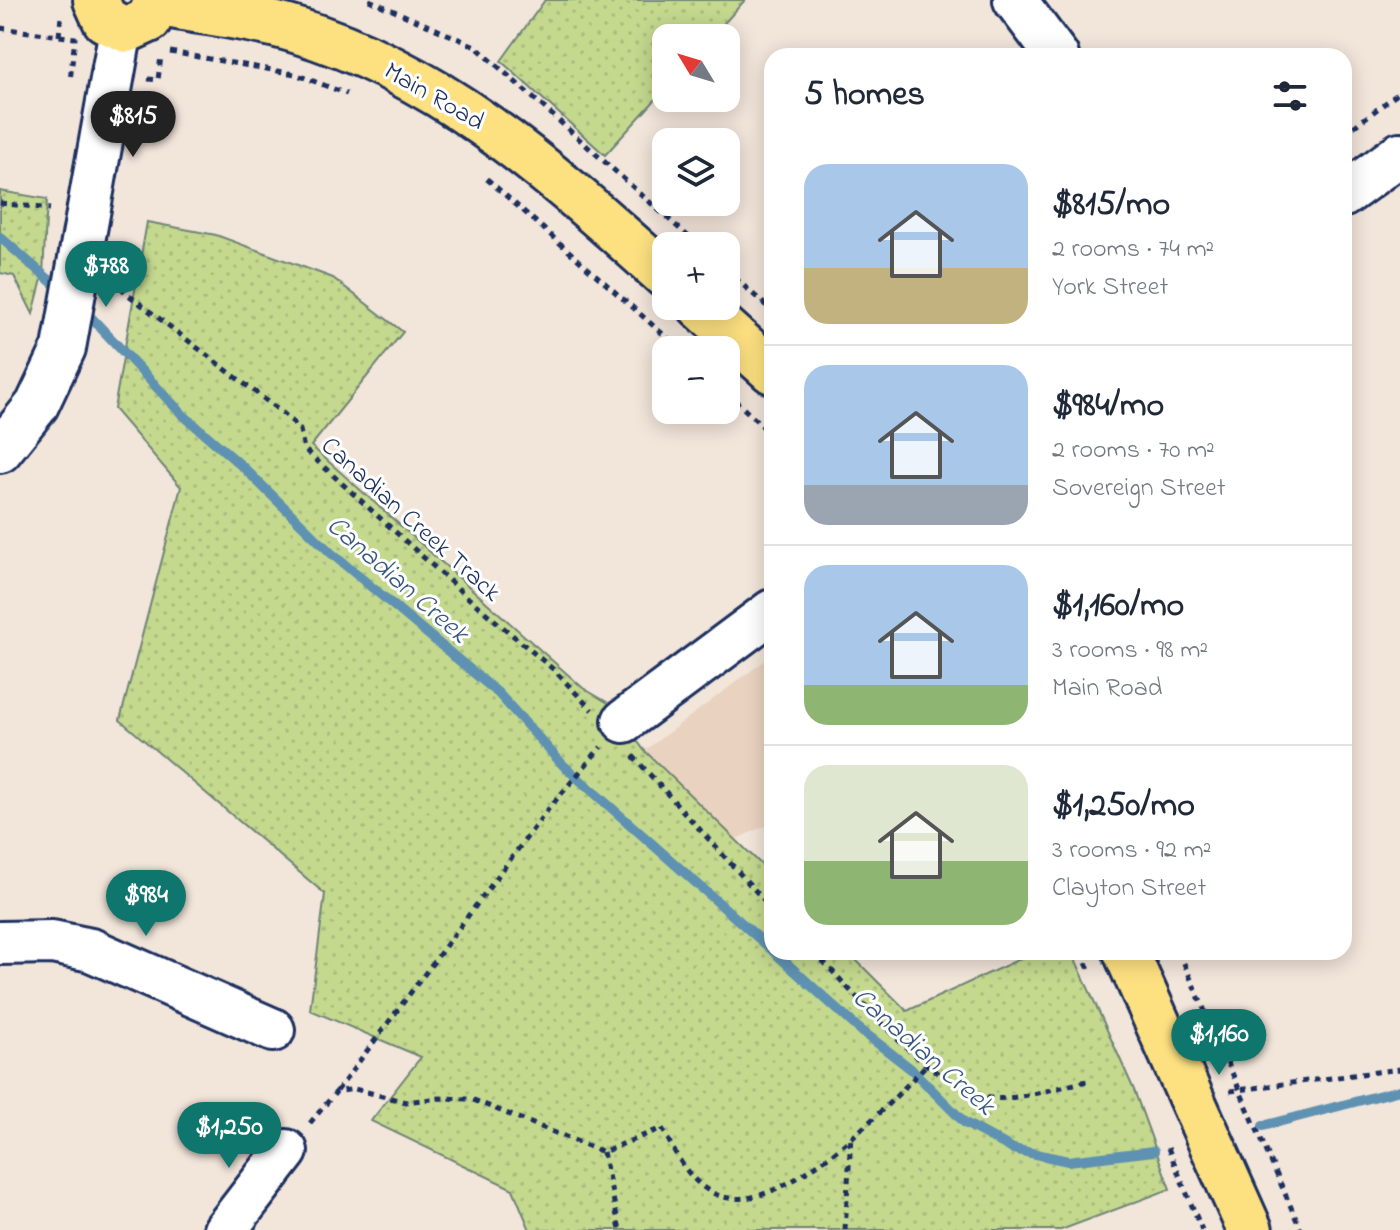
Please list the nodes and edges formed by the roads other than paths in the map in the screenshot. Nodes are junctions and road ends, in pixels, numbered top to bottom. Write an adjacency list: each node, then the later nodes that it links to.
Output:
1 (1015, 0): 4 (street)
2 (157, 2): 3 (main road); 7 (main road, Main Road)
3 (108, 14): 10 (street)
4 (1051, 48)
5 (1400, 154): 6 (street)
6 (1352, 189)
7 (652, 264)
8 (716, 320): 9 (main road)
9 (764, 364)
10 (0, 451)
11 (764, 617): 12 (street)
12 (618, 731)
13 (0, 943): 15 (street)
14 (1130, 960): 18 (main road)
15 (273, 1030)
16 (286, 1151): 17 (street)
17 (225, 1230)
18 (1250, 1230)

